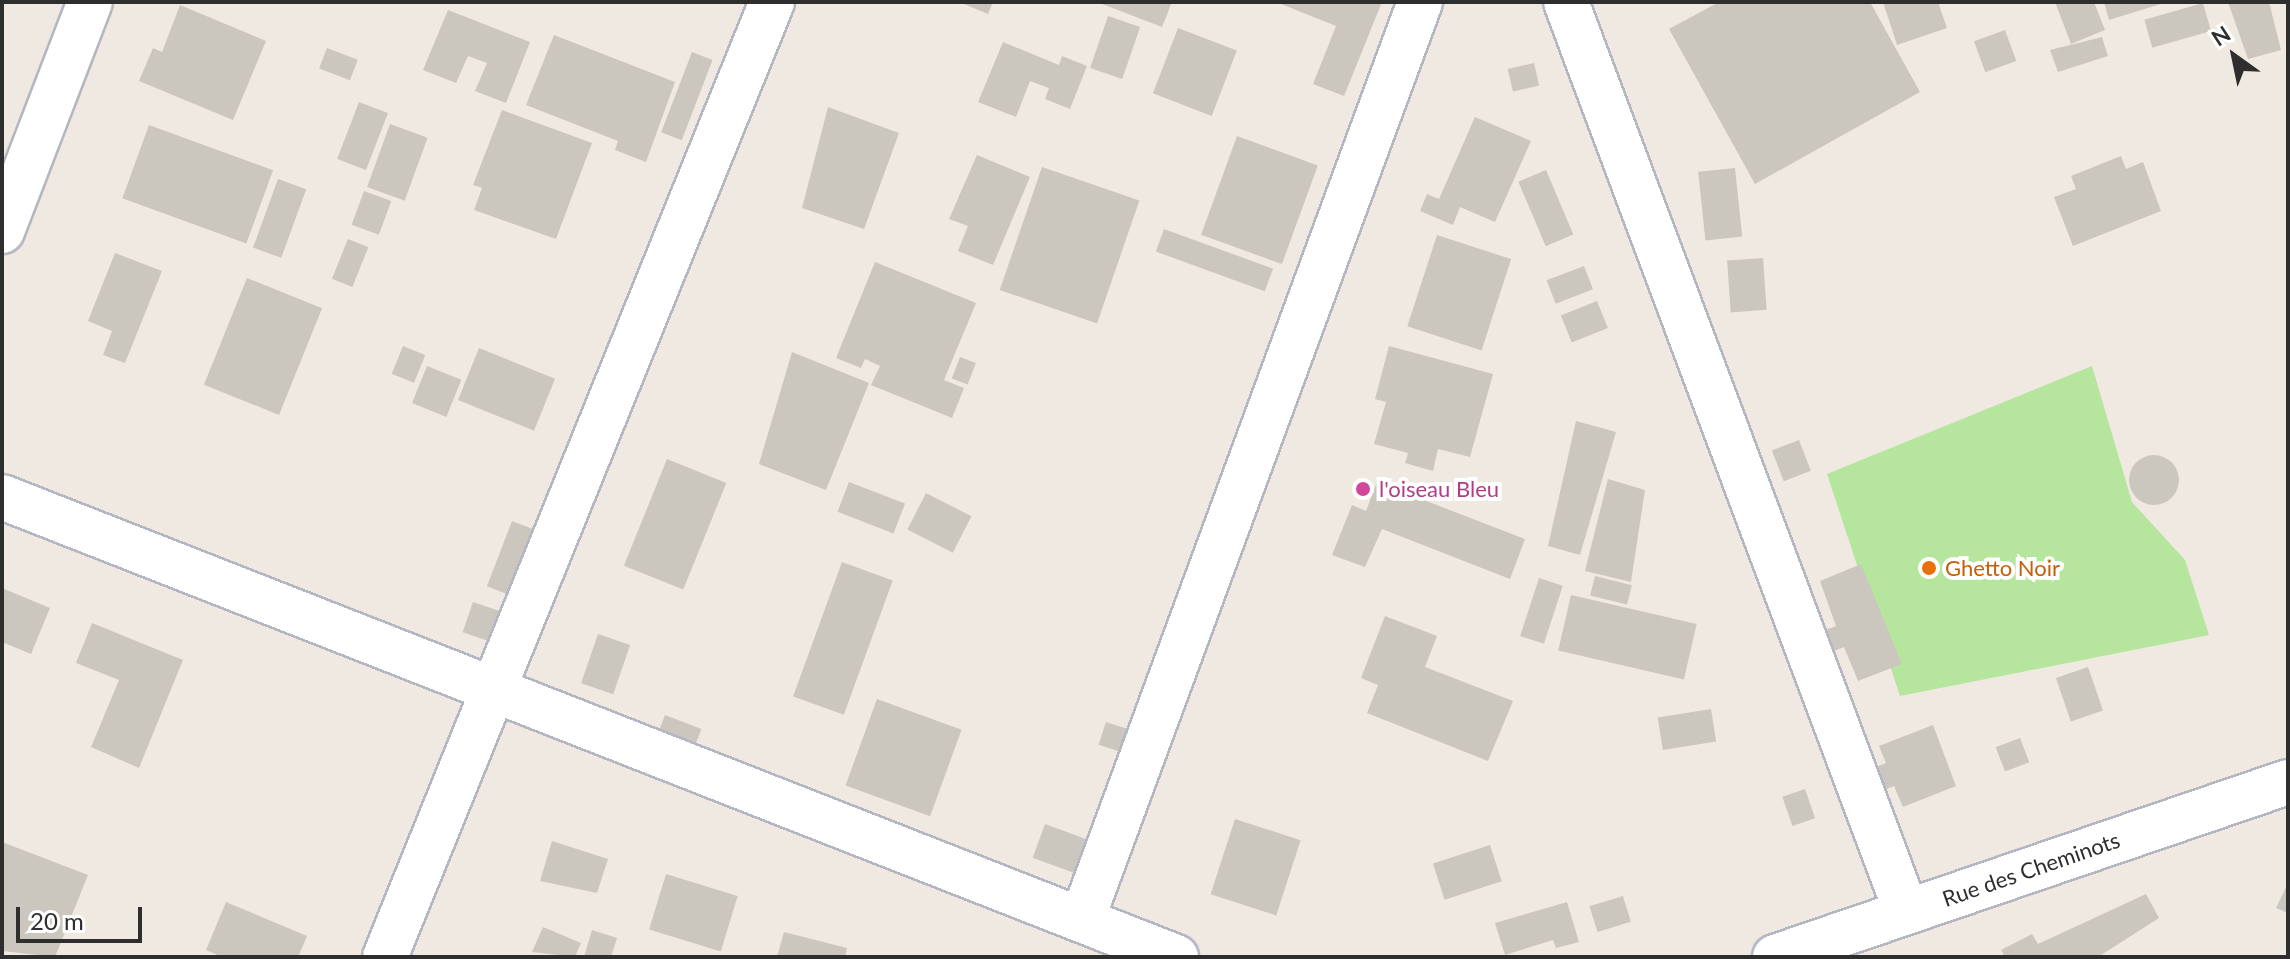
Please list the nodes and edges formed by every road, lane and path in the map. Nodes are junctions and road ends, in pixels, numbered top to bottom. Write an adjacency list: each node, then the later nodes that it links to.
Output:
1 (90, 2): 5 (street)
2 (772, 2): 7 (street)
3 (1420, 2): 10 (street)
4 (1566, 2): 9 (street)
5 (2, 231)
6 (2, 497): 7 (street)
7 (491, 689): 10 (street); 12 (street)
8 (2288, 782): 9 (street, Rue des Cheminots)
9 (1906, 911): 11 (street, Rue des Cheminots)
10 (1083, 917): 13 (street)
11 (1786, 956)
12 (385, 957)
13 (1176, 957)

